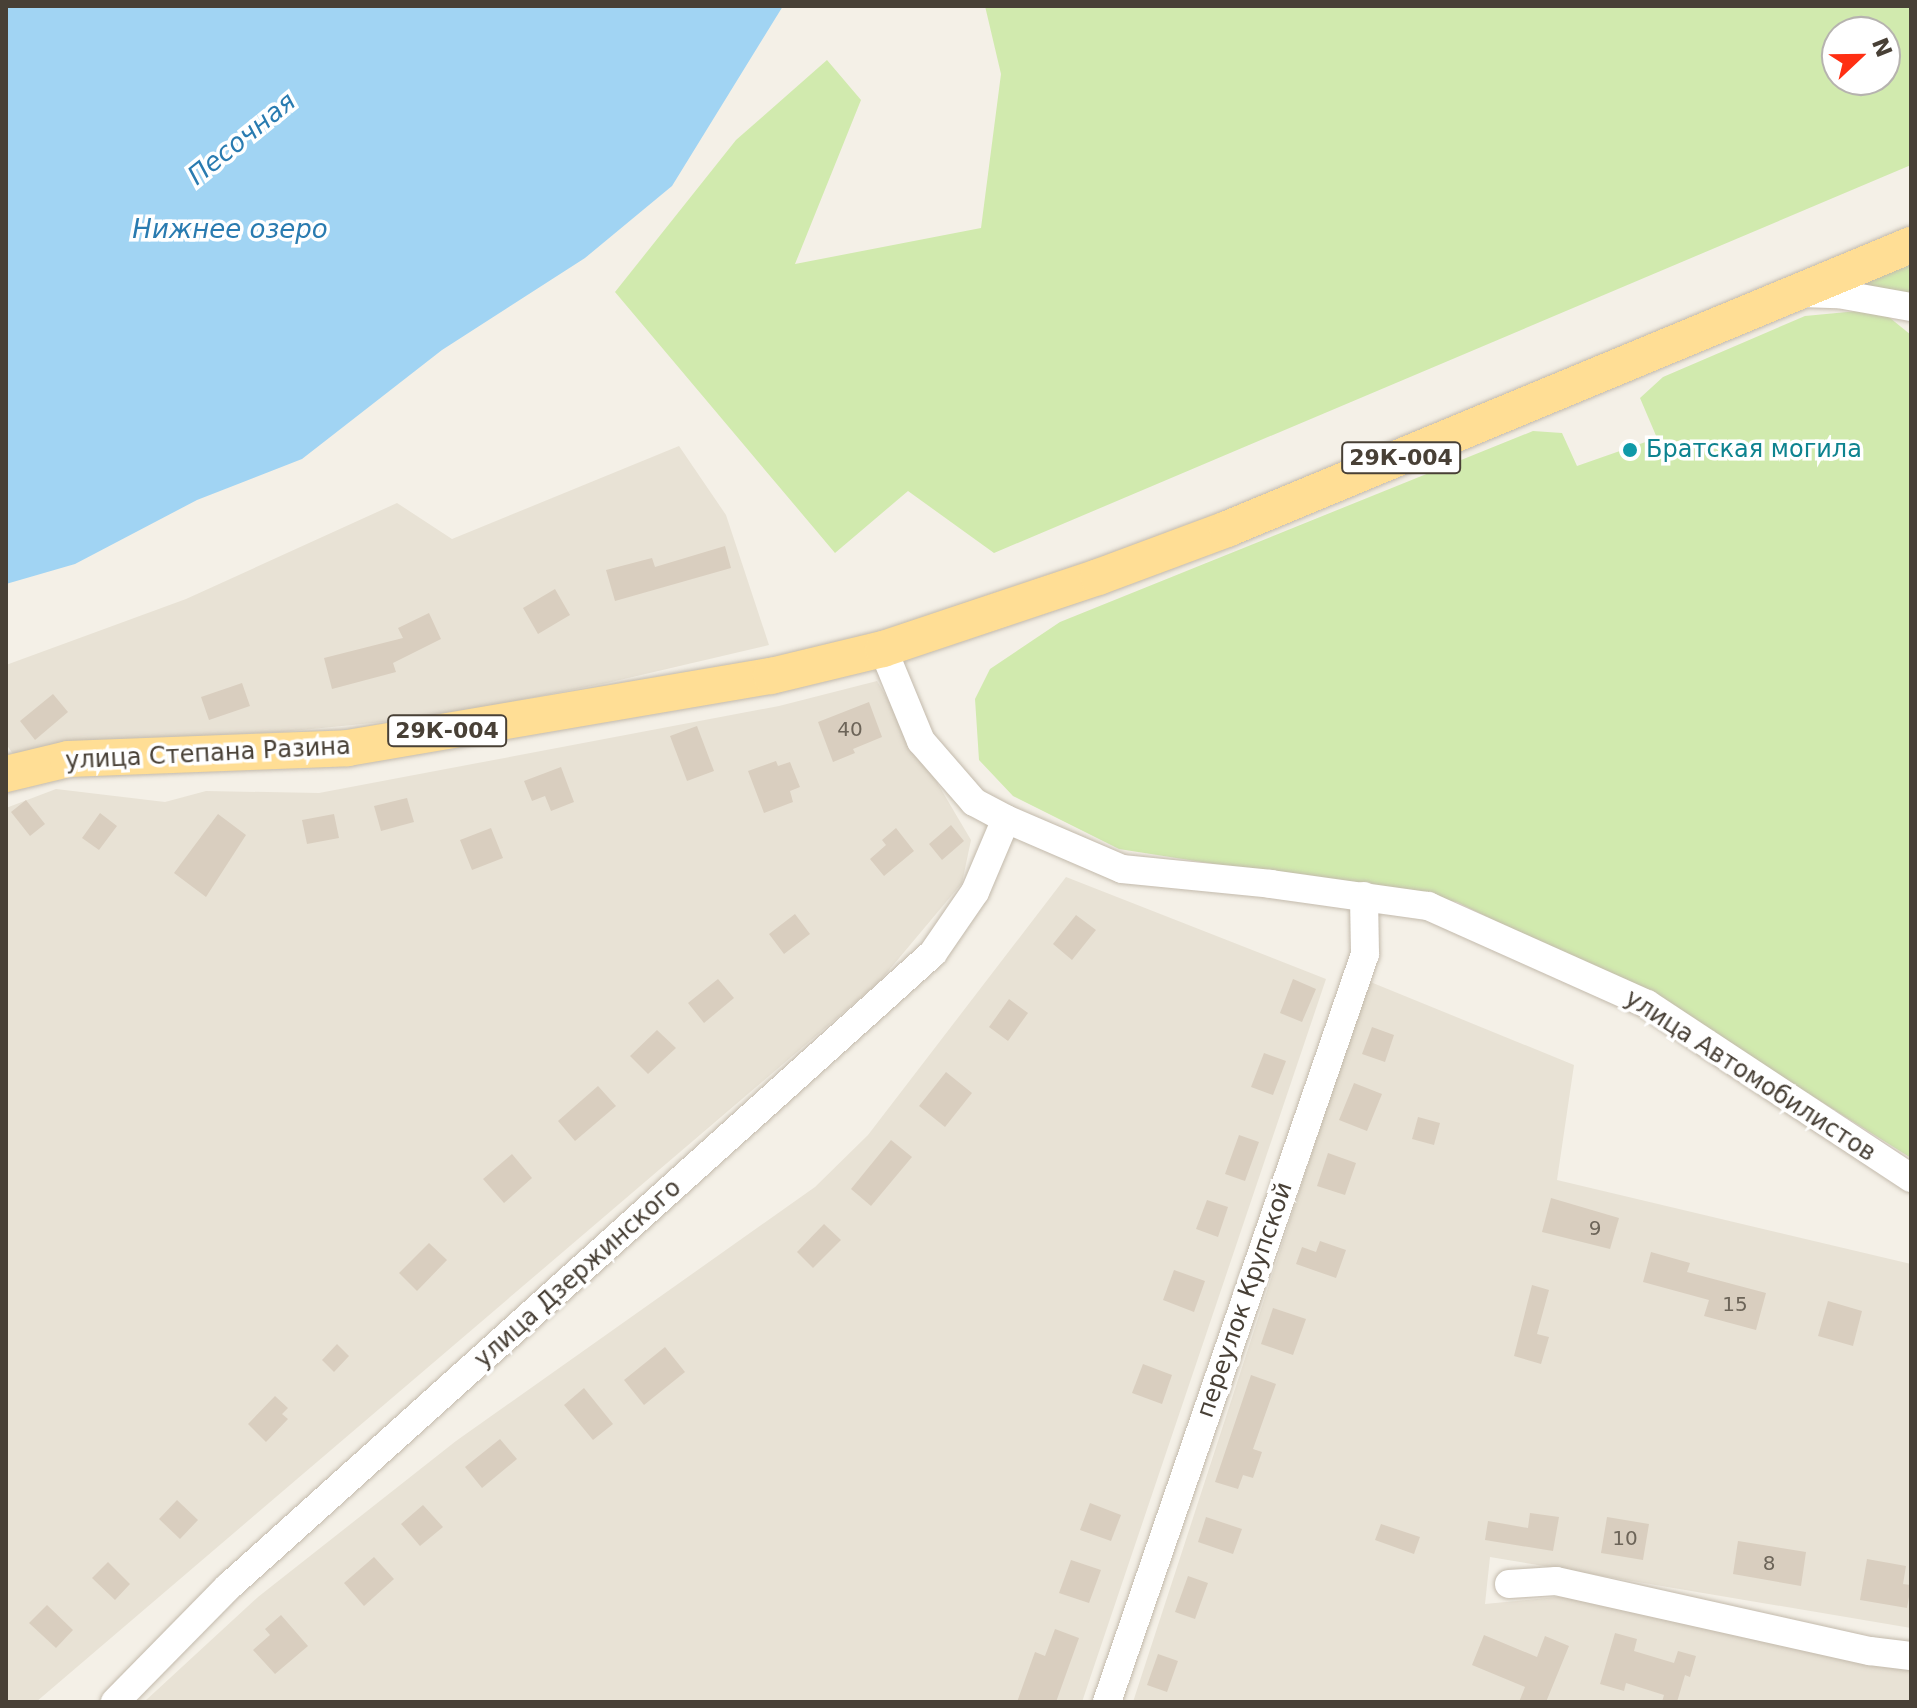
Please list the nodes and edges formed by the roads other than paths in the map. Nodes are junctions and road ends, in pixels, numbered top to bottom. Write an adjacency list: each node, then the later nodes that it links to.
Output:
1 (1911, 245): 2 (main road, 29К-004)
2 (1795, 293): 3 (street); 4 (main road, 29К-004)
3 (1911, 307)
4 (883, 649): 5 (main road, улица Степана Разина / 29К-004); 6 (street, улица Автомобилистов)
5 (6, 774)
6 (1006, 819): 7 (street, улица Автомобилистов); 11 (street, улица Дзержинского)
7 (1364, 896): 8 (street, улица Автомобилистов); 12 (street, переулок Крупской)
8 (1911, 1178)
9 (1509, 1584): 10 (street)
10 (1911, 1656)
11 (115, 1702)
12 (1107, 1702)

